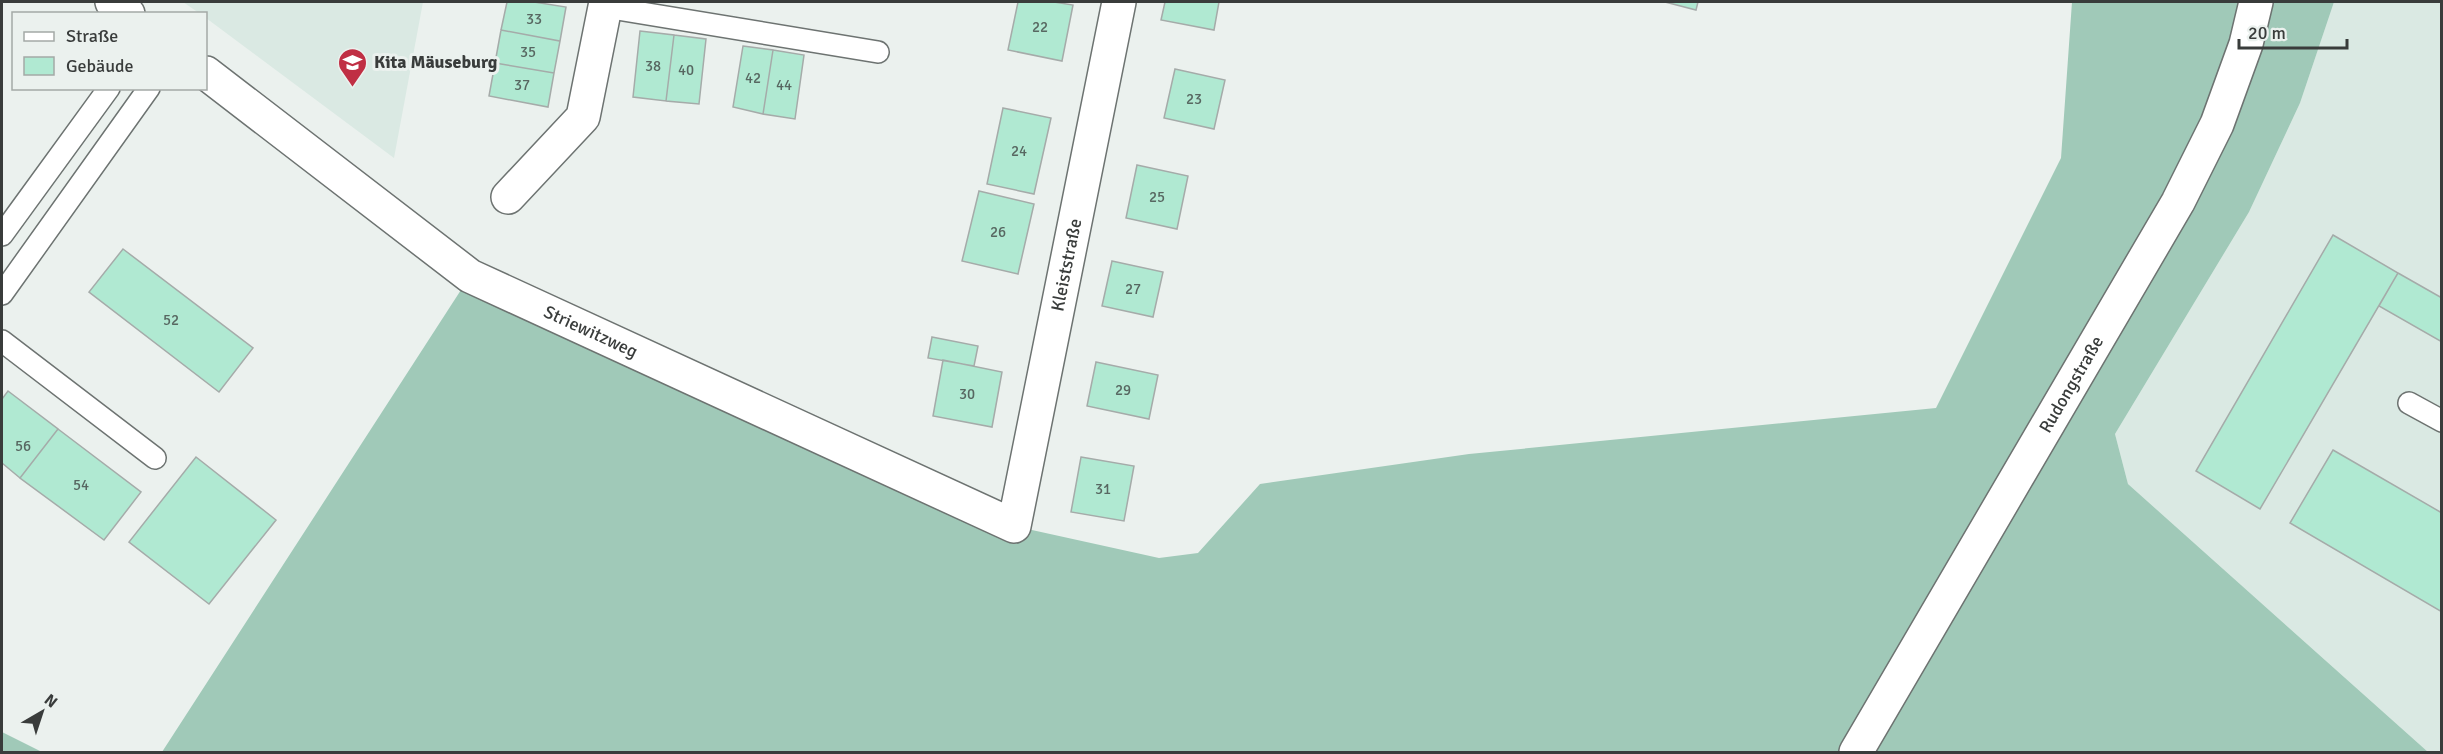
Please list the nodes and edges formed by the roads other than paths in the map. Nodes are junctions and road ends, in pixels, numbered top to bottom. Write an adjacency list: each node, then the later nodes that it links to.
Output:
1 (112, 2): 5 (street)
2 (1119, 2): 17 (street, Kleiststraße)
3 (2256, 2): 18 (street, Rudongstraße)
4 (605, 4): 6 (lane); 10 (street)
5 (125, 12)
6 (878, 52)
7 (207, 74): 17 (street, Striewitzweg)
8 (108, 90): 11 (lane)
9 (149, 90): 12 (lane)
10 (508, 197)
11 (2, 235)
12 (2, 294)
13 (2, 341): 16 (lane)
14 (2409, 403): 15 (lane)
15 (2442, 421)
16 (155, 458)
17 (1014, 526)
18 (1856, 753)

